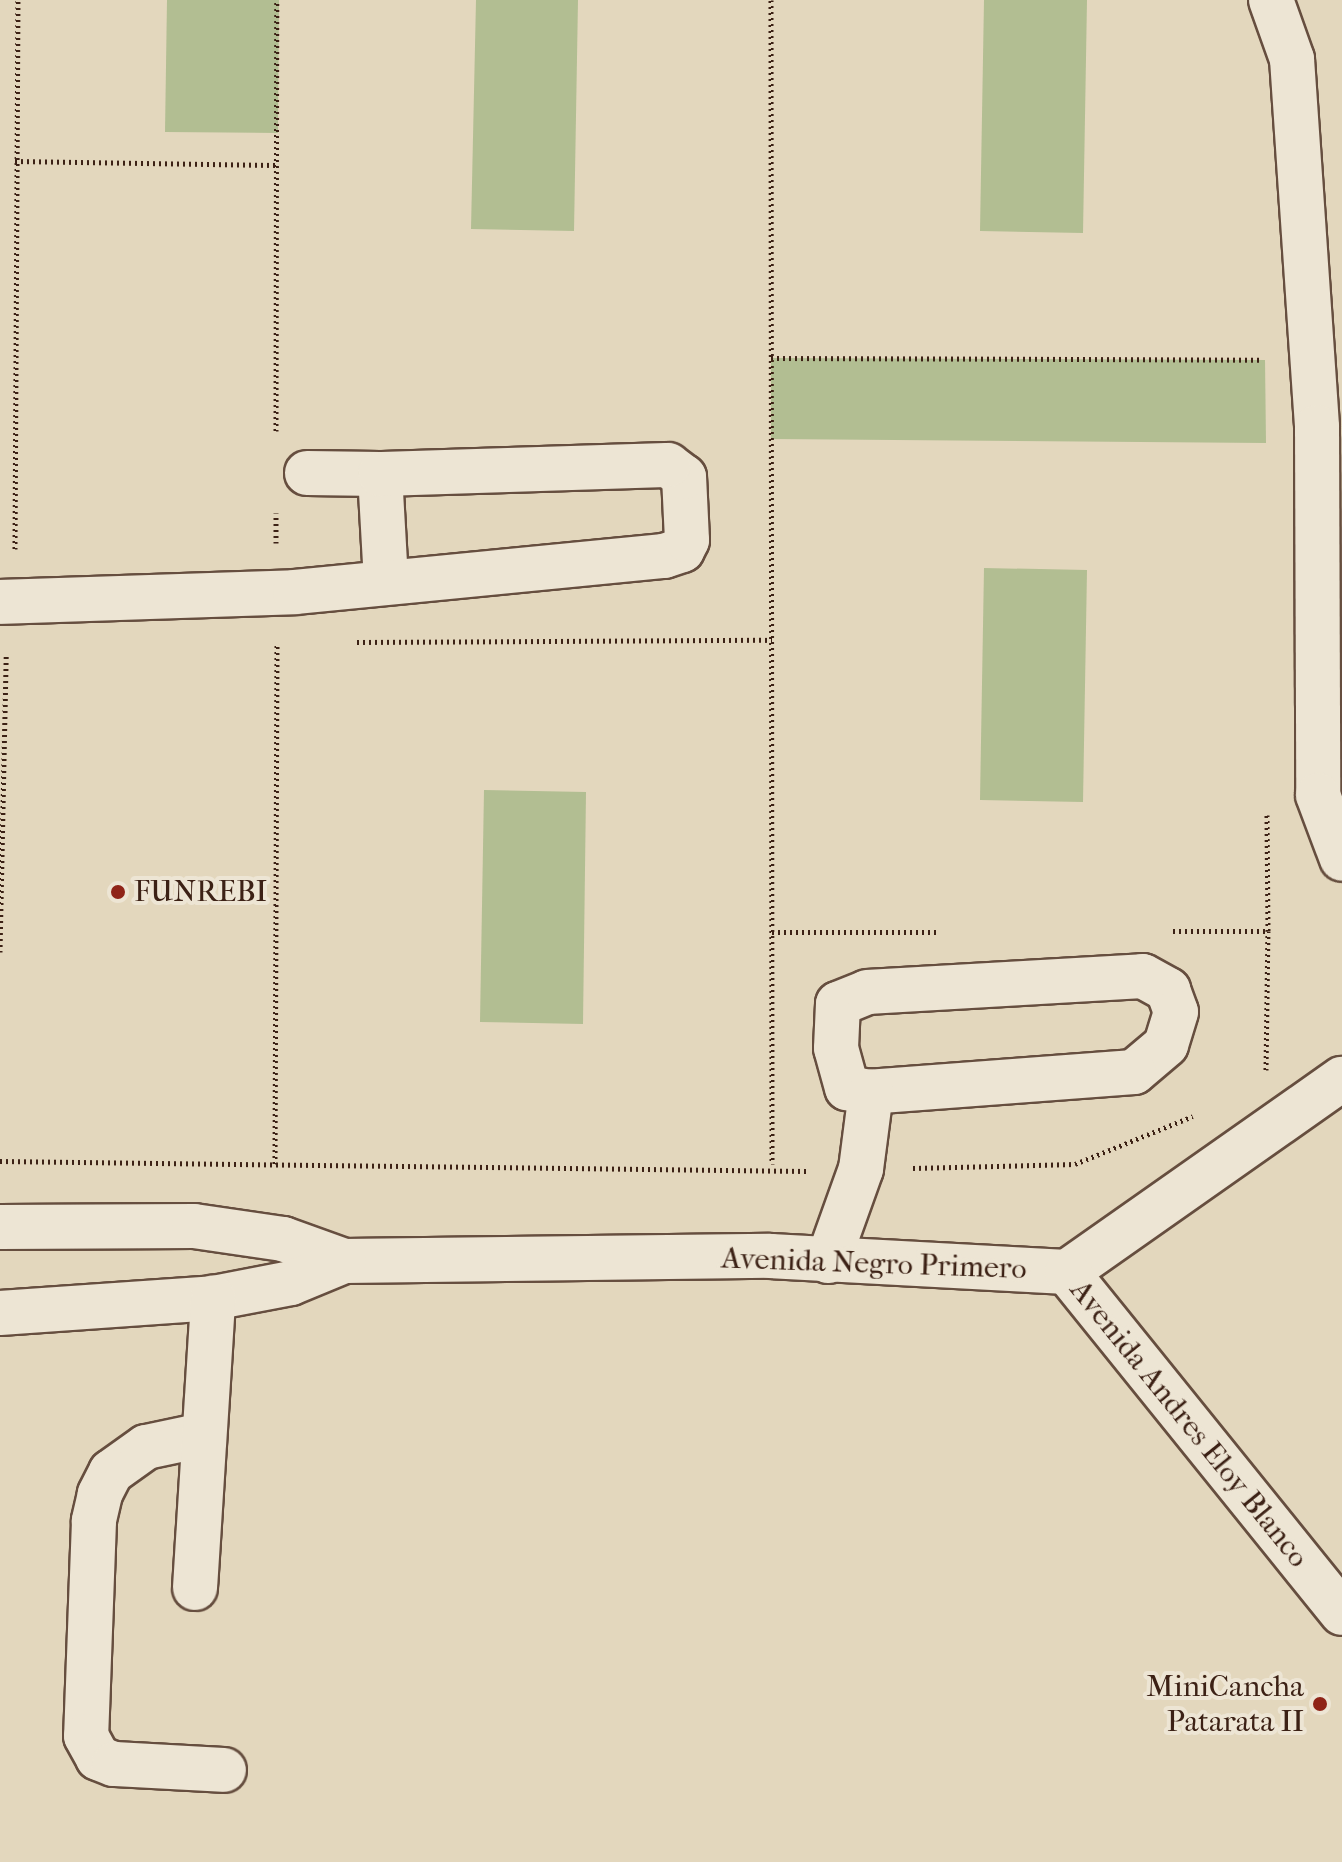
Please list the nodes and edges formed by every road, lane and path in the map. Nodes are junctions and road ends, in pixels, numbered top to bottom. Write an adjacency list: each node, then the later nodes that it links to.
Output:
1 (18, 0): 5 (path)
2 (277, 0): 6 (path)
3 (771, 0): 15 (path)
4 (1271, 0): 19 (street)
5 (15, 161): 6 (path); 14 (path)
6 (277, 165): 9 (path)
7 (771, 358): 8 (path)
8 (1265, 376)
9 (291, 460): 10 (street)
10 (380, 474): 12 (street); 12 (street)
11 (276, 507): 13 (path)
12 (386, 582): 13 (street)
13 (285, 593): 14 (street)
14 (8, 614): 24 (path)
15 (772, 640): 17 (path); 22 (path)
16 (293, 642): 30 (path)
17 (341, 642)
18 (1267, 804): 21 (path)
19 (1342, 859)
20 (1156, 931): 21 (path)
21 (1268, 931): 25 (path)
22 (772, 932): 23 (path); 31 (path)
23 (948, 932)
24 (0, 952)
25 (1280, 1071)
26 (1342, 1079): 36 (street, Avenida Negro Primero)
27 (871, 1092): 27 (street); 32 (street)
28 (1206, 1110): 32 (path)
29 (0, 1161): 32 (path)
30 (275, 1164)
31 (772, 1164)
32 (861, 1169): 35 (street)
33 (0, 1227): 34 (street, Avenida Negro Primero)
34 (344, 1261): 35 (street, Avenida Negro Primero); 37 (street, Avenida Negro Primero)
35 (828, 1261): 36 (street, Avenida Negro Primero)
36 (1067, 1272): 41 (street, Avenida Andres Eloy Blanco)
37 (213, 1298): 38 (street, Avenida Negro Primero); 39 (street)
38 (0, 1313)
39 (203, 1435): 40 (street); 42 (street)
40 (195, 1588)
41 (1342, 1613)
42 (224, 1770)

